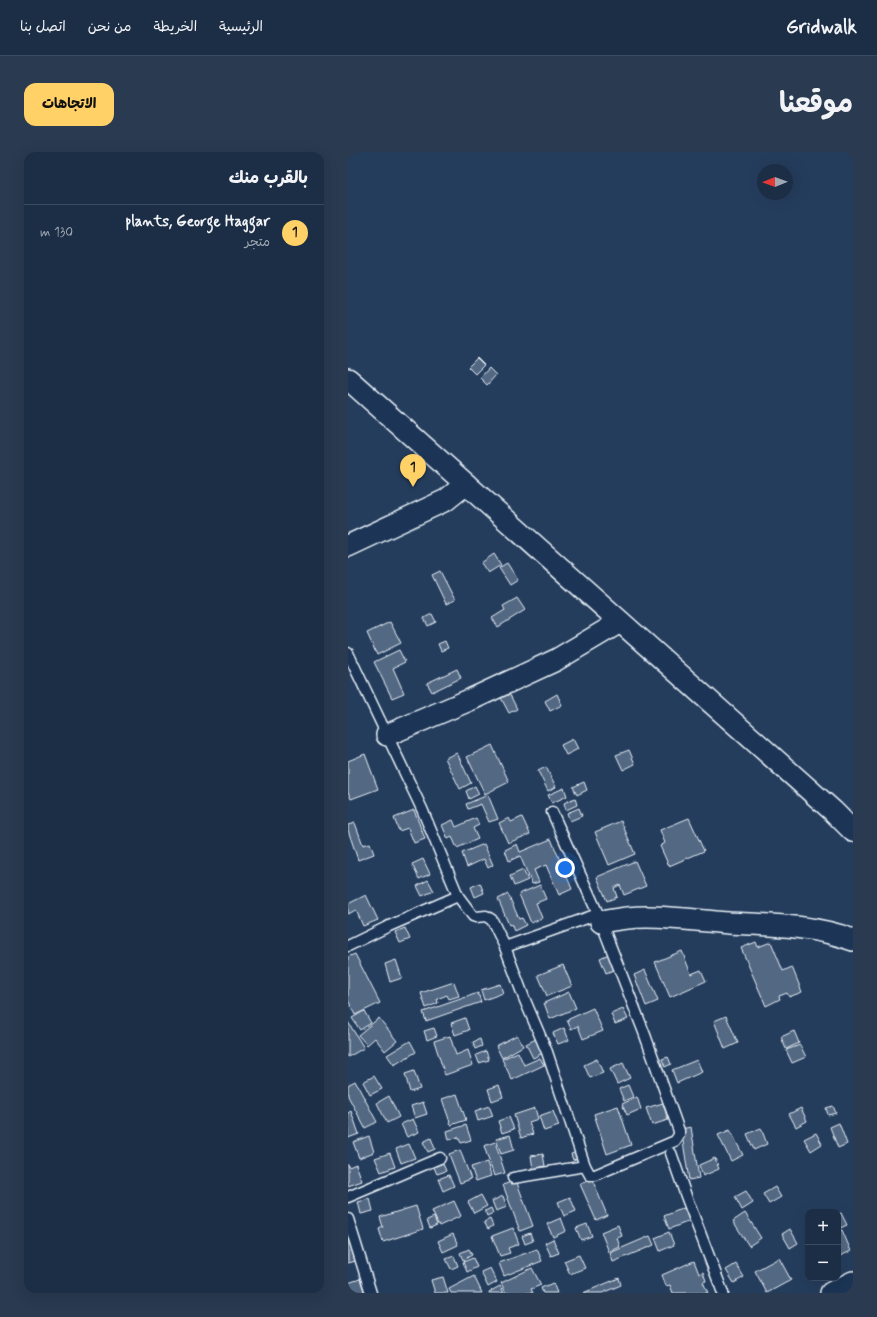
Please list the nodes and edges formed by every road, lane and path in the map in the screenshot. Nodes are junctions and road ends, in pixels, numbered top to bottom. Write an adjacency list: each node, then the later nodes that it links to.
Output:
1 (348, 379): 2 (street)
2 (466, 484): 3 (street); 4 (street)
3 (348, 546)
4 (620, 622): 6 (street); 8 (street)
5 (348, 653): 6 (lane)
6 (387, 735): 9 (lane)
7 (552, 812): 10 (lane)
8 (853, 831)
9 (458, 896): 12 (lane); 13 (lane)
10 (600, 918): 11 (street); 13 (lane); 16 (lane)
11 (853, 940)
12 (348, 946)
13 (505, 946): 16 (lane)
14 (671, 1152): 22 (lane)
15 (440, 1158): 18 (lane)
16 (585, 1166): 17 (lane)
17 (513, 1178)
18 (348, 1197)
19 (348, 1219): 21 (lane)
20 (853, 1282): 23 (street)
21 (371, 1293)
22 (723, 1293)
23 (831, 1293)

